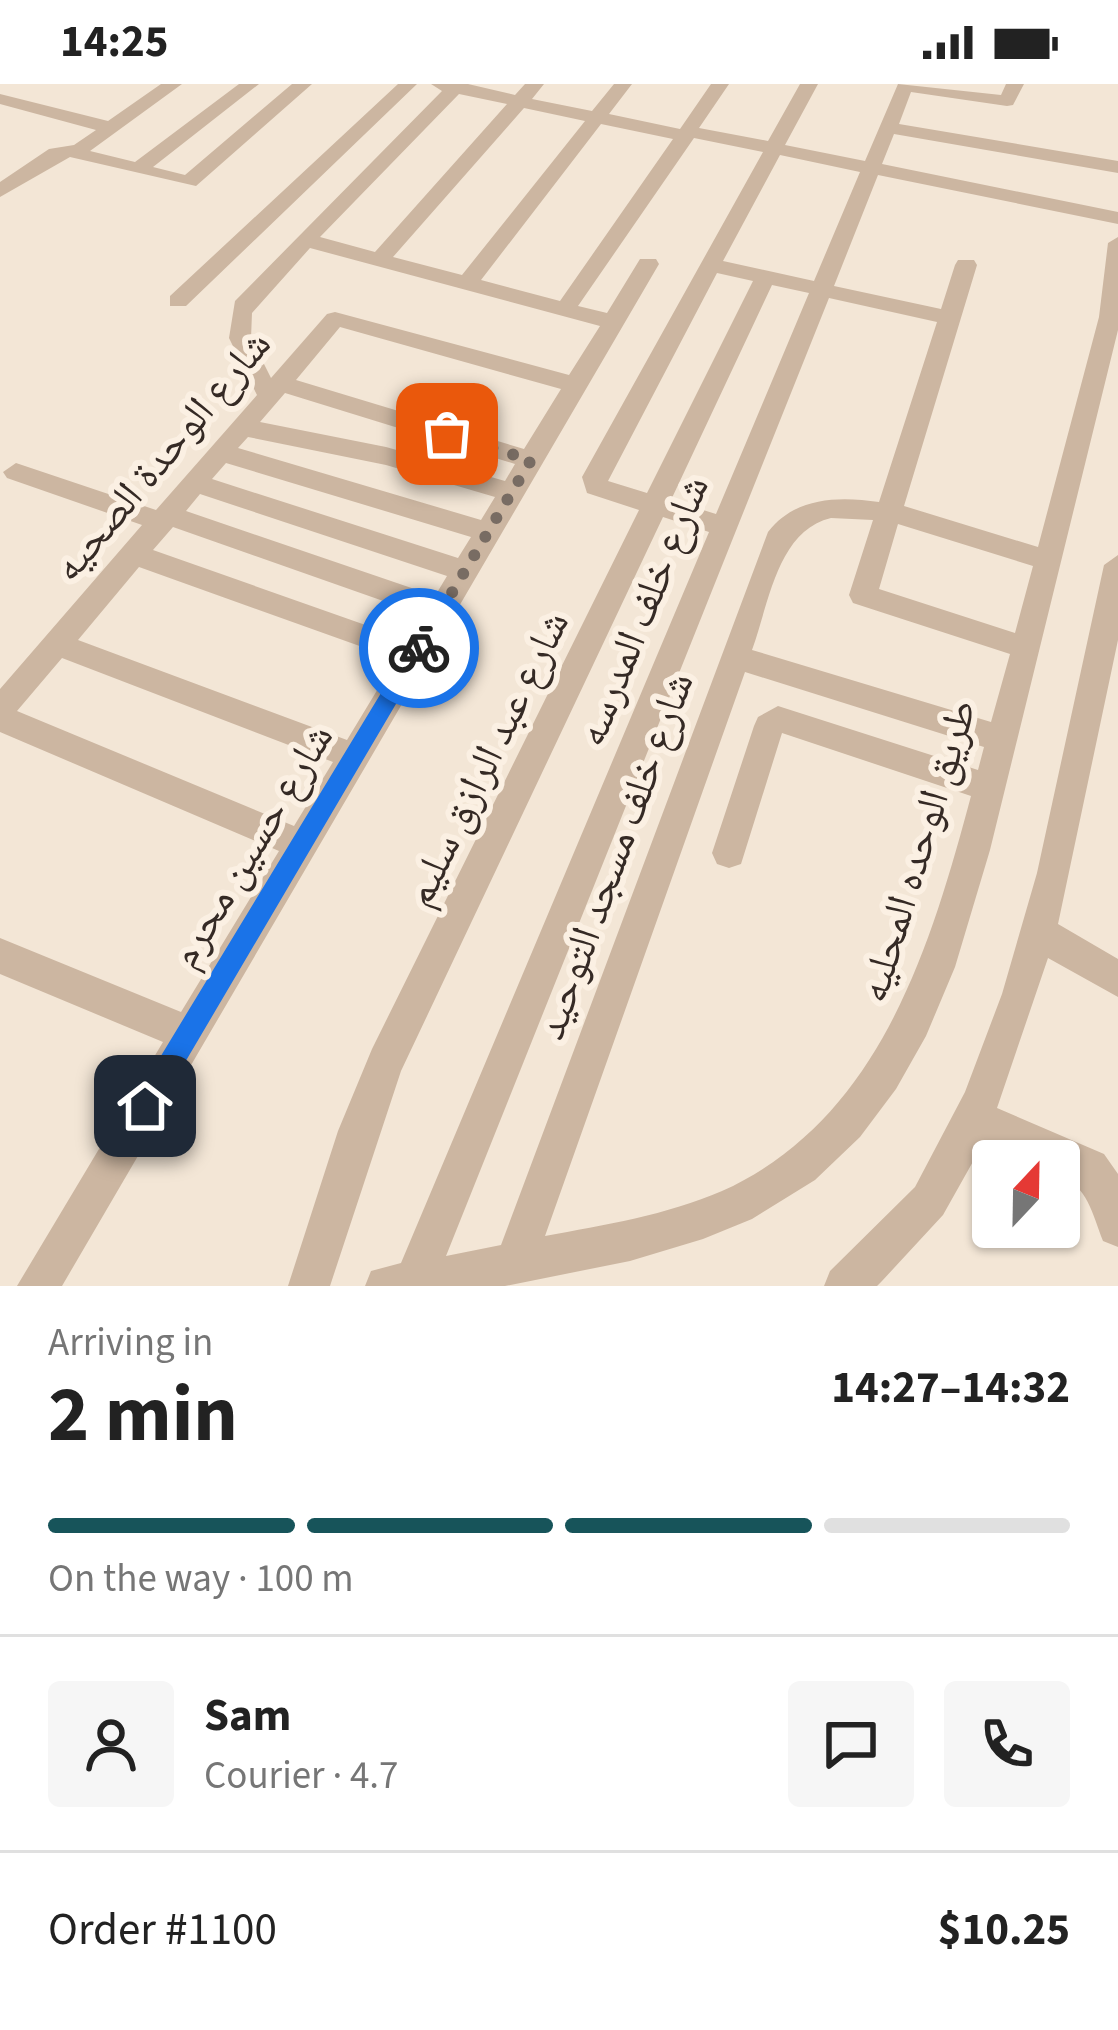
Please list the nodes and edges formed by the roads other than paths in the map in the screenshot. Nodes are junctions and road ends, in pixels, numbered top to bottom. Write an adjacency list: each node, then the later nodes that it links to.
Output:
1 (143, 84): 11 (street)
2 (250, 84): 11 (street)
3 (303, 84): 14 (street)
4 (408, 84): 35 (street)
5 (535, 84): 13 (street)
6 (623, 84): 15 (street)
7 (720, 84): 18 (street)
8 (809, 84): 19 (street)
9 (1015, 84): 17 (street, شارع خلف المدرسه)
10 (449, 86): 13 (street); 26 (street)
11 (191, 94): 14 (street); 16 (street); 23 (street)
12 (0, 99): 16 (street)
13 (518, 103): 15 (street); 28 (street)
14 (269, 114): 23 (street)
15 (596, 119): 18 (street); 33 (street)
16 (111, 128): 20 (street)
17 (889, 128): 21 (street); 22 (street, شارع خلف المدرسه)
18 (688, 134): 19 (street); 36 (street)
19 (774, 148): 22 (street); 30 (street)
20 (74, 152): 23 (street); 24 (street)
21 (1118, 167)
22 (873, 169): 25 (street); 34 (street, شارع خلف المدرسه)
23 (137, 170)
24 (0, 191)
25 (1118, 218)
26 (306, 240): 28 (street); 41 (street)
27 (1118, 243): 38 (street, طريق الوحده المحليه)
28 (379, 260): 33 (street)
29 (648, 264): 39 (street, شارع حسين محرم)
30 (710, 265): 32 (street); 48 (street)
31 (966, 265): 37 (street)
32 (765, 278): 34 (street); 48 (street, شارع عبد الرازق سليم)
33 (467, 284): 36 (street)
34 (820, 290): 37 (street); 51 (street, شارع خلف المدرسه)
35 (178, 302)
36 (565, 309): 39 (street)
37 (950, 318): 49 (street)
38 (1114, 318): 54 (street, طريق الوحده المحليه)
39 (613, 322): 40 (street, شارع حسين محرم)
40 (575, 385): 41 (street, شارع الوحدة الصحيه); 44 (street, شارع حسين محرم)
41 (275, 389): 42 (street, شارع الوحدة الصحيه); 44 (street)
42 (242, 427): 43 (street, شارع الوحدة الصحيه); 47 (street)
43 (221, 452): 46 (street, شارع الوحدة الصحيه); 52 (street)
44 (531, 460): 47 (street, شارع حسين محرم)
45 (16, 472): 50 (street)
46 (195, 483): 50 (street, شارع الوحدة الصحيه); 56 (street)
47 (512, 492): 52 (street, شارع حسين محرم)
48 (658, 505): 51 (street); 79 (street, شارع عبد الرازق سليم)
49 (888, 515): 54 (street); 60 (street); 62 (street, شارع خلف مسجد التوحيد)
50 (165, 518): 53 (street, شارع الوحدة الصحيه); 57 (street)
51 (723, 526): 77 (street, شارع خلف المدرسه)
52 (488, 532): 56 (street, شارع حسين محرم)
53 (134, 554): 59 (street, شارع الوحدة الصحيه); 61 (street)
54 (1048, 560): 60 (street, طريق الوحده المحليه)
55 (1118, 565): 58 (street)
56 (465, 571): 57 (street, شارع حسين محرم)
57 (441, 610): 61 (street, شارع حسين محرم)
58 (1112, 632): 63 (street)
59 (57, 644): 64 (street, شارع الوحدة الصحيه); 66 (street)
60 (1027, 648): 65 (street, طريق الوحده المحليه)
61 (415, 654): 66 (street, شارع حسين محرم)
62 (735, 657): 65 (street); 76 (street, شارع خلف مسجد التوحيد)
63 (1106, 694): 70 (street)
64 (0, 714): 68 (street)
65 (1002, 739): 67 (street, طريق الوحده المحليه)
66 (354, 756): 68 (street, شارع حسين محرم)
67 (988, 787): 69 (street); 76 (street, طريق الوحده المحليه)
68 (302, 845): 73 (street, شارع حسين محرم)
69 (729, 853)
70 (1038, 932): 72 (street); 74 (street)
71 (0, 956): 73 (street)
72 (1118, 979)
73 (188, 1034): 78 (street, شارع حسين محرم)
74 (974, 1118): 75 (street); 80 (street)
75 (1118, 1226)
76 (515, 1263): 77 (street, طريق الوحده المحليه)
77 (404, 1285)
78 (38, 1286)
79 (309, 1286)
80 (845, 1286)

